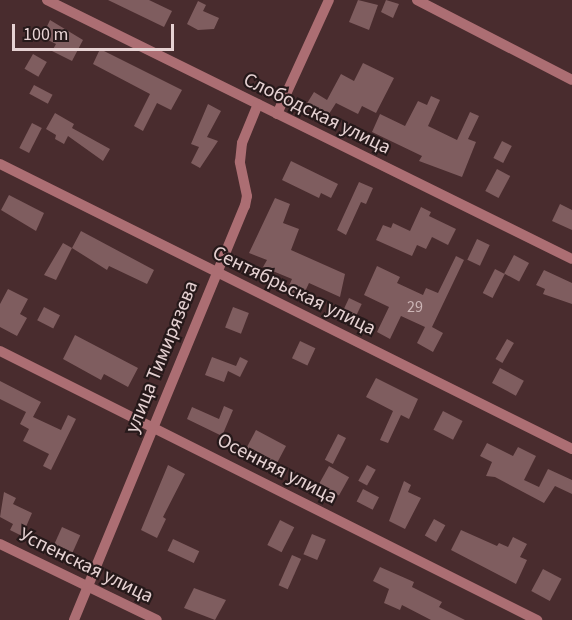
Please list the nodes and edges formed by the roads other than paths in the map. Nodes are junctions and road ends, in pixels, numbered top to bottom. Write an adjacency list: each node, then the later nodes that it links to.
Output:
1 (47, 0): 5 (street, Слободская улица)
2 (329, 0): 6 (street)
3 (417, 0): 4 (street)
4 (572, 80)
5 (258, 104): 6 (street, Слободская улица); 9 (street, улица Тимирязева)
6 (277, 114): 8 (street, Слободская улица)
7 (0, 164): 9 (street, Сентябрьская улица)
8 (572, 259)
9 (216, 272): 11 (street, улица Тимирязева); 12 (street, Сентябрьская улица)
10 (0, 351): 11 (street, Осенняя улица)
11 (153, 427): 14 (street, улица Тимирязева); 17 (street, Осенняя улица)
12 (572, 449)
13 (0, 544): 14 (street, Успенская улица)
14 (87, 587): 15 (street, улица Тимирязева); 16 (street, Успенская улица)
15 (74, 620)
16 (157, 620)
17 (537, 620)

